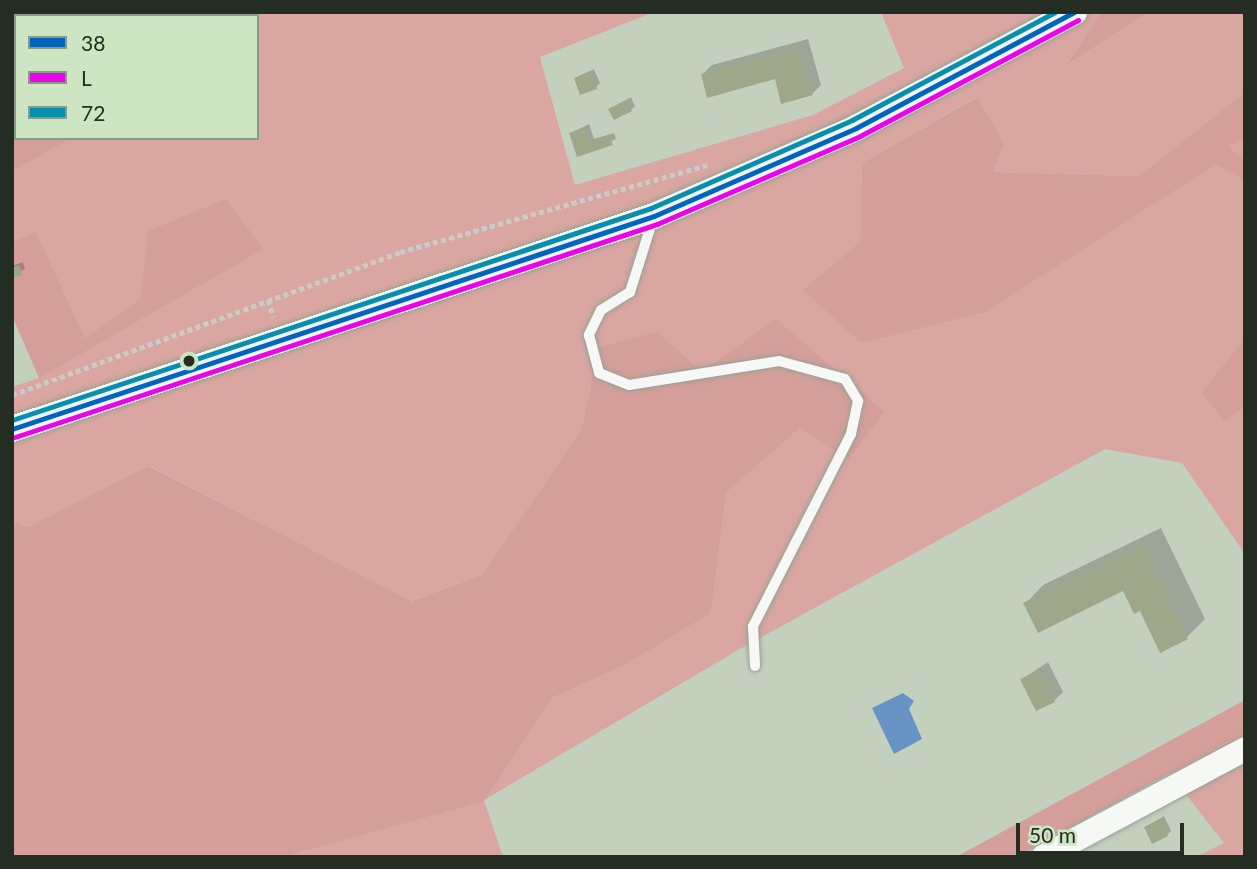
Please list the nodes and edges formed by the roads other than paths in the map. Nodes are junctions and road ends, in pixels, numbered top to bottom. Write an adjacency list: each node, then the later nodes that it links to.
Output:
1 (1074, 12): 2 (main road)
2 (654, 216): 3 (main road); 4 (lane)
3 (12, 429)
4 (754, 666)
5 (1245, 749): 6 (street)
6 (1042, 857)

